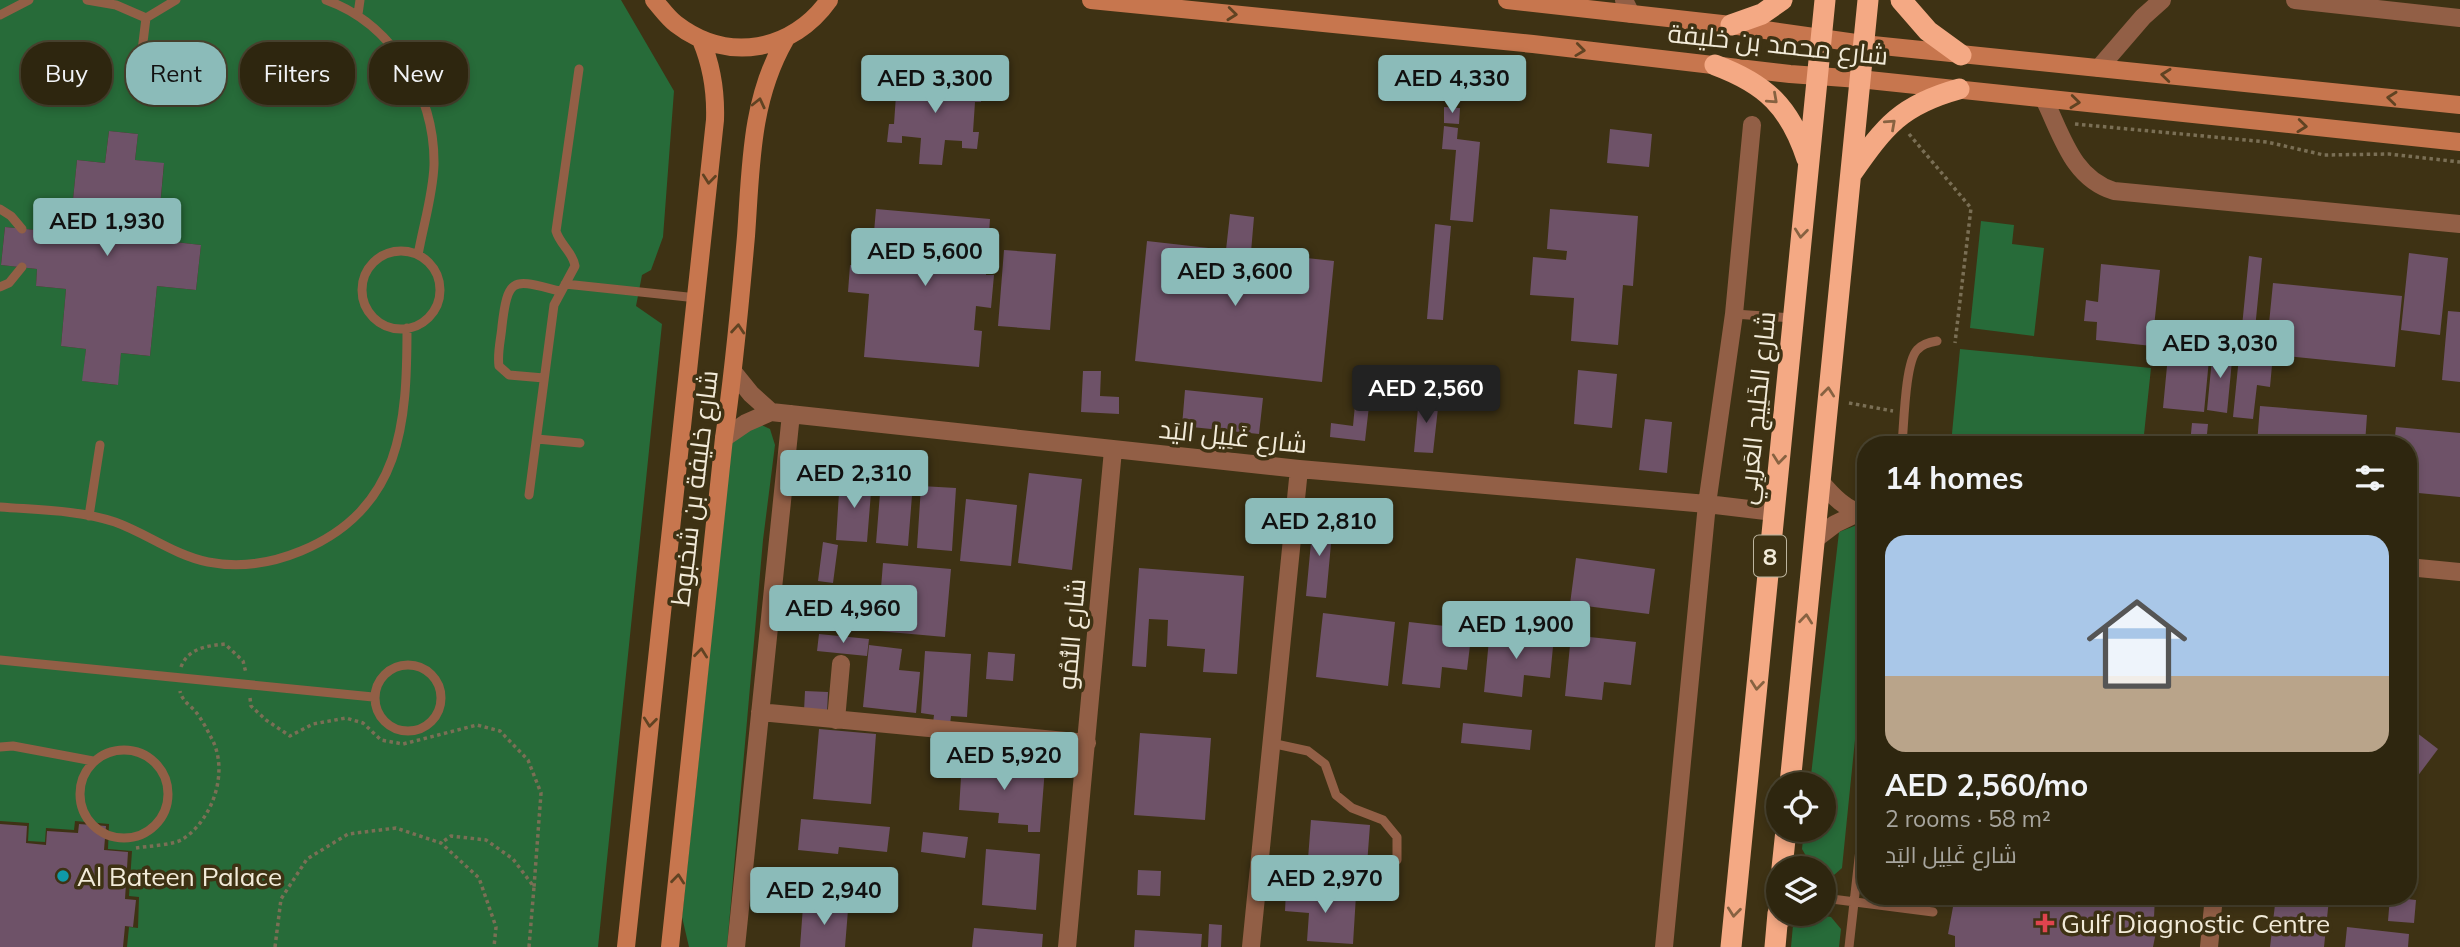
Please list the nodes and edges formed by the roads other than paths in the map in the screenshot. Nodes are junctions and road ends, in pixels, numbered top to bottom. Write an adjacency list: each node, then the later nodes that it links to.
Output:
1 (87, 0): 21 (lane)
2 (176, 0): 21 (lane)
3 (326, 0): 18 (lane)
4 (360, 0): 18 (lane)
5 (654, 0): 25 (main road)
6 (829, 0): 20 (main road)
7 (844, 0): 20 (main road)
8 (1091, 0): 30 (main road, شارع محمد بن خليفة, one-way to 30)
9 (1507, 0): 17 (main road, شارع محمد بن خليفة)
10 (1782, 0): 23 (highway)
11 (1825, 0): 24 (highway, شارع الخَلِيج العَربِي / 8)
12 (1868, 0): 28 (highway, 8)
13 (1901, 0): 29 (highway)
14 (2162, 0): 31 (street)
15 (2295, 0): 22 (street)
16 (24, 1): 19 (lane)
17 (1628, 7): 23 (main road, شارع محمد بن خليفة)
18 (358, 14): 45 (lane)
19 (0, 15)
20 (818, 16): 26 (main road)
21 (146, 18): 27 (lane)
22 (2460, 18)
23 (1731, 25): 24 (main road, شارع محمد بن خليفة)
24 (1821, 39): 28 (main road, شارع محمد بن خليفة); 33 (highway, شارع الخَلِيج العَربِي / 8)
25 (701, 40): 26 (main road); 49 (main road, شارع خليفة بن شخبوط, one-way to 49)
26 (785, 40): 54 (main road, شارع خليفة بن شخبوط, one-way to 26)
27 (143, 42)
28 (1863, 44): 29 (main road, شارع محمد بن خليفة); 34 (highway, 8)
29 (1961, 55): 31 (main road, شارع محمد بن خليفة)
30 (1715, 65): 33 (main road, شارع محمد بن خليفة); 40 (highway, one-way to 40)
31 (2099, 68): 37 (main road, شارع محمد بن خليفة, one-way to 31)
32 (579, 69): 48 (lane)
33 (1817, 75): 34 (main road, شارع محمد بن خليفة); 40 (highway, شارع الخَلِيج العَربِي / 8)
34 (1859, 79): 35 (main road, شارع محمد بن خليفة); 41 (highway, 8)
35 (1959, 89): 36 (main road, شارع محمد بن خليفة); 41 (highway, one-way to 35)
36 (2044, 99): 39 (main road, شارع محمد بن خليفة, one-way to 39); 43 (street)
37 (2460, 105)
38 (1752, 125): 50 (street)
39 (2460, 142)
40 (1808, 165): 51 (highway, شارع الخَلِيج العَربِي / 8, one-way to 51)
41 (1849, 178): 65 (highway, 8, one-way to 41)
42 (0, 209): 44 (lane)
43 (2460, 224)
44 (22, 229)
45 (418, 255): 52 (lane); 52 (lane)
46 (22, 267): 47 (lane)
47 (0, 287)
48 (563, 287): 49 (lane); 55 (lane); 55 (lane)
49 (697, 298): 94 (main road, شارع خليفة بن شخبوط, one-way to 94)
50 (1734, 314): 51 (lane); 67 (street)
51 (1793, 318): 70 (highway, شارع الخَلِيج العَربِي / 8, one-way to 70)
52 (407, 328): 72 (lane)
53 (1937, 341): 58 (lane)
54 (734, 373): 56 (street); 59 (main road, شارع خليفة بن شخبوط)
55 (544, 378): 60 (lane)
56 (771, 412): 57 (street, شارع غَلِيل اليَد); 59 (street)
57 (791, 414): 63 (street, شارع غَلِيل اليَد); 79 (street)
58 (1903, 436)
59 (724, 438): 95 (main road, شارع خليفة بن شخبوط, one-way to 59)
60 (537, 439): 61 (lane); 66 (lane)
61 (580, 443)
62 (100, 445): 72 (lane)
63 (1113, 450): 64 (street, شارع غَلِيل اليَد); 81 (street, شارع النُّمُو)
64 (1299, 469): 67 (street, شارع غَلِيل اليَد); 82 (street)
65 (1820, 481): 69 (street); 73 (highway, 8)
66 (529, 495)
67 (1707, 504): 70 (street, شارع غَلِيل اليَد); 99 (street)
68 (0, 507): 72 (lane)
69 (1857, 510)
70 (1774, 512): 100 (highway, شارع الخَلِيج العَربِي / 8, one-way to 100)
71 (1857, 515): 73 (street)
72 (89, 516)
73 (1814, 540): 85 (highway, 8, one-way to 73)
74 (2417, 568): 75 (street)
75 (2460, 572)
76 (0, 660): 78 (lane)
77 (841, 664): 80 (street)
78 (373, 697): 78 (lane)
79 (760, 712): 80 (street); 96 (street)
80 (836, 720): 81 (street)
81 (1087, 743): 97 (street, شارع النُّمُو)
82 (1271, 743): 86 (lane); 98 (street)
83 (0, 747): 84 (lane)
84 (93, 761): 84 (lane)
85 (1791, 772)
86 (1397, 860)
87 (1857, 876): 89 (lane)
88 (1836, 900): 89 (lane)
89 (1854, 902): 90 (lane); 101 (lane)
90 (1857, 902)
91 (1878, 905): 93 (lane)
92 (2213, 905): 102 (street)
93 (1934, 912)
94 (626, 947)
95 (670, 947)
96 (736, 947)
97 (1067, 947)
98 (1251, 947)
99 (1664, 947)
100 (1731, 947)
101 (1849, 947)
102 (2209, 947)

